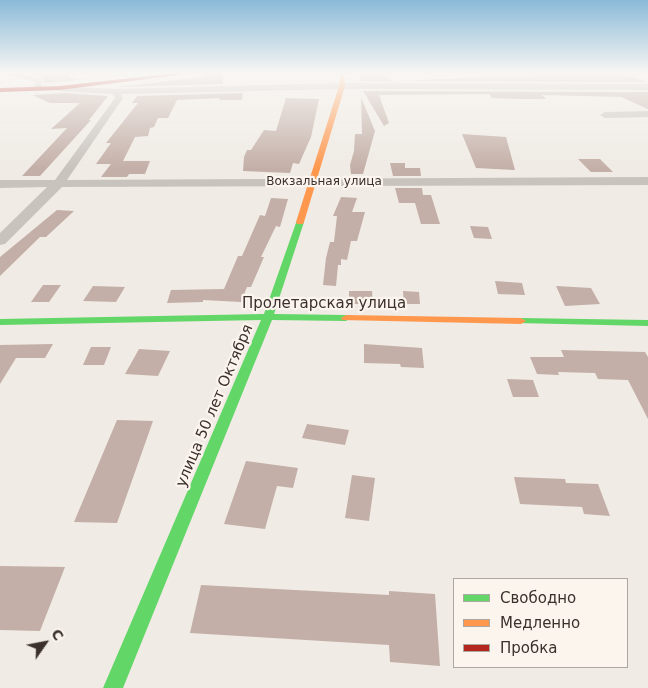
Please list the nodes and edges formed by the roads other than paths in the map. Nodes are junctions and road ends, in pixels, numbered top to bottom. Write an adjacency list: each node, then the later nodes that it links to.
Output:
1 (116, 104): 7 (street)
2 (337, 104): 6 (main road, улица 50 лет Октября)
3 (648, 114): 4 (street)
4 (605, 115)
5 (648, 181): 6 (street, Вокзальная улица)
6 (314, 182): 7 (street, Вокзальная улица); 10 (main road, улица 50 лет Октября)
7 (59, 183): 8 (street, Вокзальная улица); 9 (street)
8 (0, 184)
9 (0, 241)
10 (268, 317): 11 (main road, Пролетарская улица); 12 (main road, Пролетарская улица); 13 (main road, улица 50 лет Октября)
11 (0, 322)
12 (648, 323)
13 (112, 688)

